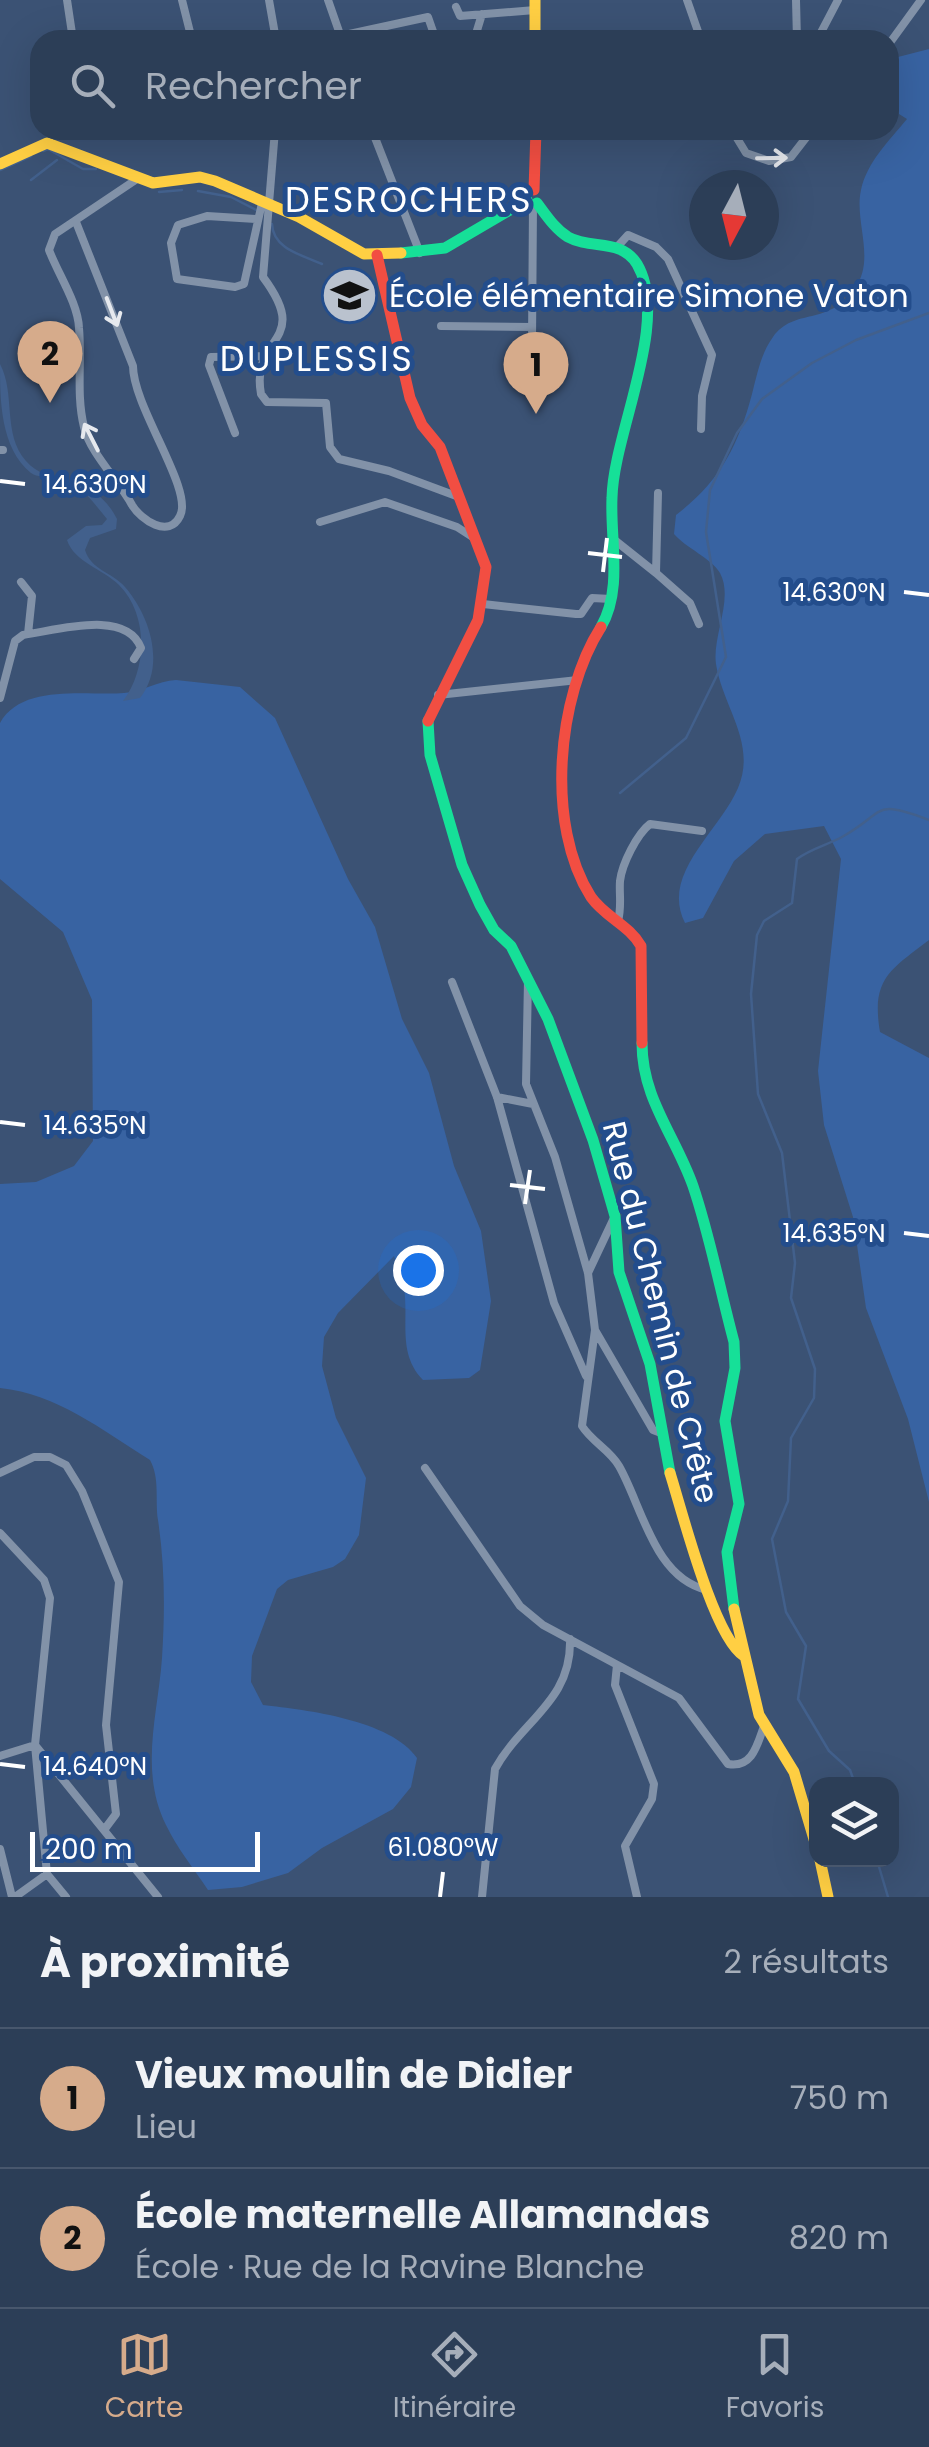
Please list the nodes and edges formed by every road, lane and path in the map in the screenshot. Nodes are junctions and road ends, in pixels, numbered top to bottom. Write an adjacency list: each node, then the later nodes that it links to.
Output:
1 (67, 0): 13 (street)
2 (182, 0): 14 (street)
3 (268, 0): 15 (street)
4 (328, 0): 16 (street)
5 (687, 0): 20 (street)
6 (796, 0): 21 (street)
7 (838, 0): 22 (street)
8 (921, 0): 23 (street)
9 (535, 5): 11 (street)
10 (456, 6): 11 (street)
11 (482, 14): 19 (street)
12 (377, 28): 17 (street); 18 (street)
13 (72, 30)
14 (190, 30)
15 (274, 30)
16 (338, 30)
17 (370, 30)
18 (433, 30)
19 (477, 30)
20 (698, 30)
21 (796, 30)
22 (822, 30)
23 (899, 30)
24 (274, 140): 32 (street)
25 (376, 140): 36 (street)
26 (536, 140): 31 (street)
27 (738, 140): 28 (street, one-way to 28)
28 (804, 140)
29 (0, 164): 30 (street)
30 (137, 180): 32 (street); 34 (street)
31 (533, 199): 35 (street); 36 (street); 39 (street)
32 (266, 205): 33 (street); 37 (street); 41 (street)
33 (256, 220): 33 (street)
34 (76, 222): 34 (street, one-way to 34)
35 (618, 246): 42 (street); 47 (street)
36 (420, 253): 37 (street)
37 (377, 255): 45 (street)
38 (440, 326): 39 (street)
39 (532, 327): 40 (street)
40 (532, 344)
41 (264, 356): 43 (street); 45 (street)
42 (701, 429)
43 (235, 433)
44 (658, 493): 49 (street)
45 (459, 497): 48 (street)
46 (320, 522): 48 (street)
47 (609, 535): 49 (street); 51 (street)
48 (478, 542): 52 (street)
49 (656, 573): 53 (street)
50 (22, 582): 54 (street)
51 (612, 599): 52 (street); 56 (street)
52 (483, 604): 57 (street, Rue du Chemin de Crête)
53 (698, 624)
54 (28, 634): 55 (street); 58 (street)
55 (134, 659)
56 (578, 680): 57 (street); 60 (street)
57 (438, 696): 61 (street, Rue du Chemin de Crête)
58 (0, 698)
59 (702, 830): 60 (street)
60 (618, 921): 75 (street)
61 (528, 976): 64 (street); 65 (street, Rue du Chemin de Crête)
62 (452, 982): 63 (street)
63 (497, 1096): 64 (street); 68 (street)
64 (533, 1104): 66 (street)
65 (616, 1216): 66 (street); 69 (street, Rue du Chemin de Crête)
66 (588, 1274): 67 (street)
67 (594, 1330): 68 (street); 69 (street)
68 (586, 1376): 73 (street)
69 (661, 1433): 73 (street, Rue du Chemin de Crête)
70 (425, 1468): 74 (street)
71 (0, 1473): 81 (street)
72 (0, 1532): 78 (street)
73 (708, 1590): 75 (street, Rue du Chemin de Crête)
74 (570, 1640): 76 (street); 88 (street)
75 (744, 1656): 77 (street)
76 (617, 1665): 77 (street); 89 (street)
77 (764, 1726): 80 (street)
78 (34, 1745): 79 (street); 81 (street); 84 (street)
79 (0, 1756)
80 (809, 1822)
81 (104, 1830): 87 (street)
82 (0, 1849): 85 (street)
83 (822, 1867): 90 (street)
84 (46, 1874): 85 (street); 86 (street)
85 (13, 1897)
86 (66, 1897)
87 (158, 1897)
88 (482, 1897)
89 (637, 1897)
90 (828, 1897)

